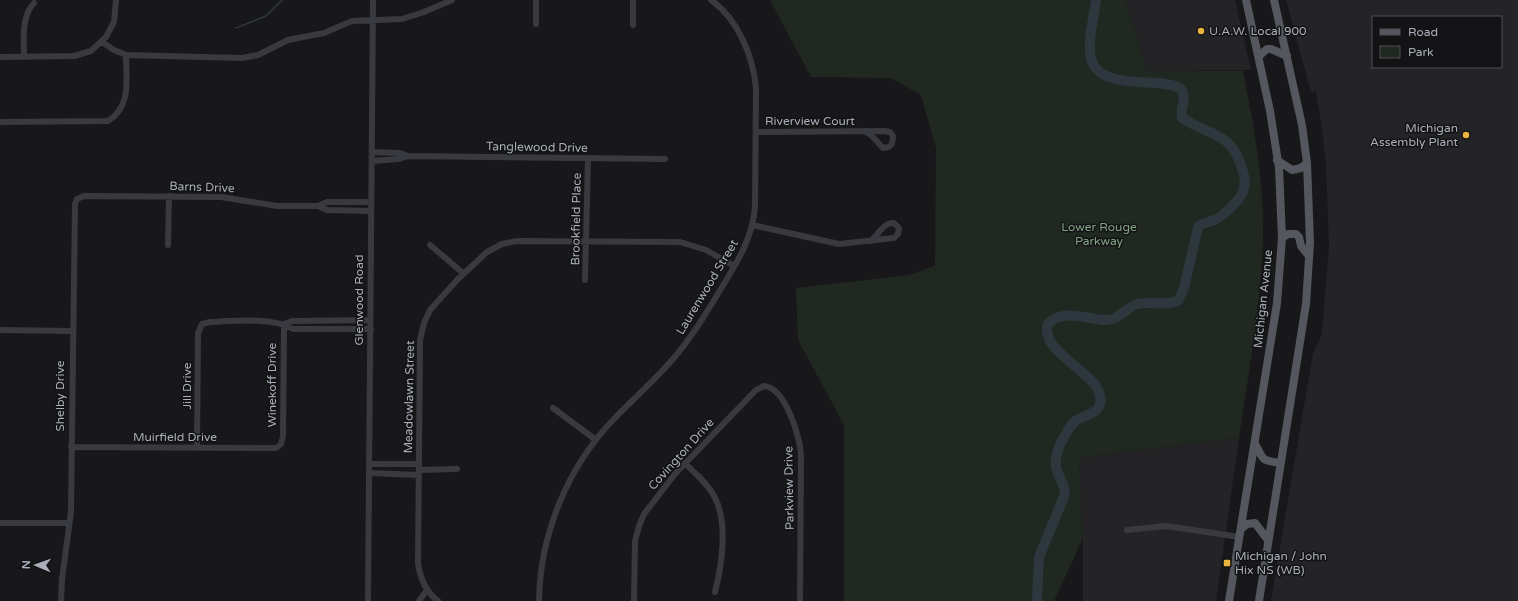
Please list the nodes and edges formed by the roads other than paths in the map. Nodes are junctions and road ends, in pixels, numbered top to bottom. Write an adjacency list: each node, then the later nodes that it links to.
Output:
1 (116, 0): 13 (street)
2 (373, 0): 10 (street, Glenwood Road)
3 (452, 0): 10 (street)
4 (536, 0): 11 (street)
5 (633, 0): 12 (street)
6 (711, 0): 21 (street, Laurenwood Street)
7 (1246, 0): 15 (main road, Michigan Avenue)
8 (1274, 0): 16 (main road)
9 (34, 3): 18 (street)
10 (373, 20): 14 (street); 22 (street, Glenwood Road)
11 (536, 24)
12 (633, 25)
13 (102, 42): 14 (street); 18 (street)
14 (126, 55): 19 (street)
15 (1259, 56): 16 (main road); 26 (main road, Michigan Avenue)
16 (1287, 56): 28 (main road)
17 (0, 57): 18 (street)
18 (24, 57)
19 (0, 122)
20 (864, 131): 21 (street, Riverview Court)
21 (756, 132): 34 (street, Laurenwood Street)
22 (372, 152): 23 (street, Tanglewood Drive); 27 (street, Glenwood Road)
23 (408, 156): 24 (street, Tanglewood Drive); 27 (street, Tanglewood Drive)
24 (588, 159): 25 (street, Tanglewood Drive); 36 (street, Brookfield Place)
25 (665, 159)
26 (1277, 160): 28 (main road); 35 (main road, Michigan Avenue)
27 (372, 161): 31 (street, Glenwood Road)
28 (1307, 163): 40 (main road)
29 (84, 196): 30 (street, Barns Drive); 48 (street, Shelby Drive)
30 (169, 196): 32 (street, Barns Drive); 38 (street)
31 (371, 202): 32 (street, Barns Drive); 33 (street, Glenwood Road)
32 (318, 206): 33 (street, Barns Drive)
33 (371, 211): 44 (street, Glenwood Road)
34 (752, 225): 37 (street); 41 (street, Laurenwood Street)
35 (1282, 238): 40 (main road); 52 (main road, Michigan Avenue)
36 (587, 240): 41 (street, Meadowlawn Street); 42 (street, Meadowlawn Street); 43 (street, Brookfield Place)
37 (870, 241)
38 (168, 245)
39 (430, 245): 42 (street)
40 (1309, 256): 57 (main road)
41 (734, 266): 51 (street, Laurenwood Street)
42 (463, 273): 59 (street, Meadowlawn Street)
43 (585, 280)
44 (370, 320): 45 (street); 46 (street, Glenwood Road)
45 (284, 324): 46 (street); 53 (street, Winekoff Drive); 55 (street, Jill Drive)
46 (370, 329): 58 (street, Glenwood Road)
47 (0, 330): 48 (street)
48 (72, 331): 54 (street, Shelby Drive)
49 (767, 386): 56 (street, Covington Drive); 75 (street, Parkview Drive)
50 (553, 408): 51 (street)
51 (596, 440): 73 (street, Laurenwood Street)
52 (1255, 444): 57 (main road); 65 (main road, Michigan Avenue)
53 (279, 446): 55 (street, Muirfield Drive)
54 (71, 447): 55 (street, Muirfield Drive); 63 (street, Shelby Drive)
55 (197, 448)
56 (685, 463): 68 (street); 74 (street, Covington Drive)
57 (1280, 463): 66 (main road)
58 (370, 464): 59 (street); 61 (street, Glenwood Road)
59 (419, 469): 60 (street); 61 (street); 67 (street, Meadowlawn Street)
60 (457, 469)
61 (369, 474): 70 (street, Glenwood Road)
62 (0, 523): 63 (street)
63 (70, 523): 69 (street, Shelby Drive)
64 (1127, 530): 65 (street)
65 (1240, 533): 66 (main road); 76 (main road, Michigan Avenue)
66 (1268, 540): 77 (main road)
67 (427, 590): 71 (street); 72 (street, Meadowlawn Street)
68 (715, 592)
69 (61, 601)
70 (368, 601)
71 (418, 601)
72 (438, 601)
73 (539, 601)
74 (634, 601)
75 (800, 601)
76 (1229, 601)
77 (1259, 601)

